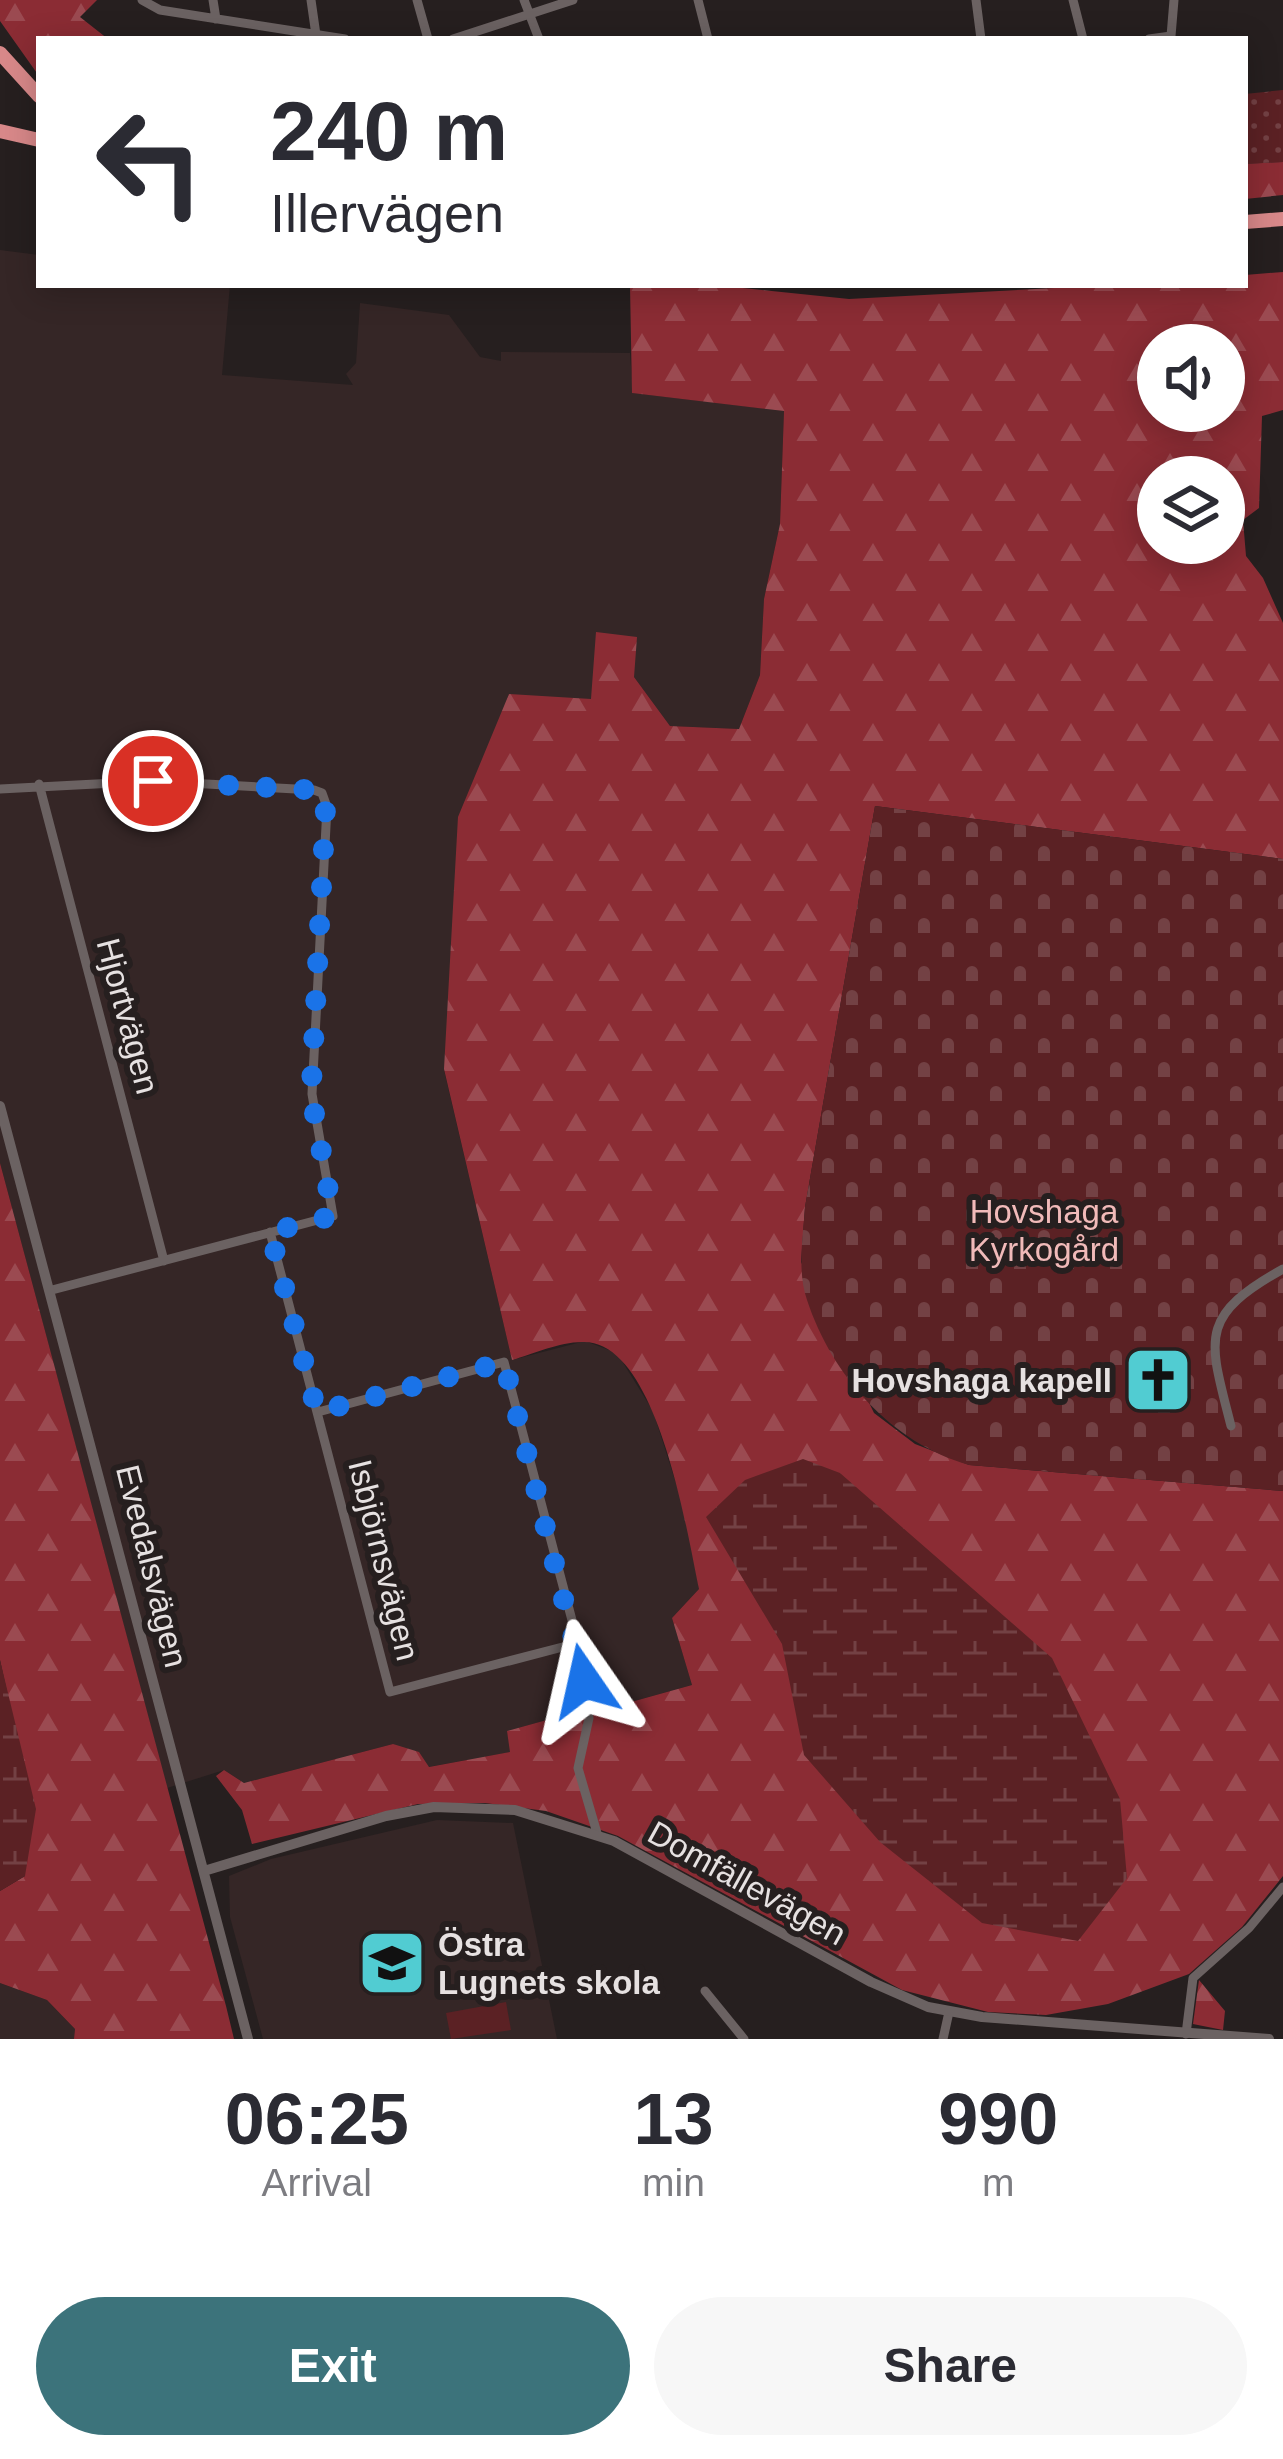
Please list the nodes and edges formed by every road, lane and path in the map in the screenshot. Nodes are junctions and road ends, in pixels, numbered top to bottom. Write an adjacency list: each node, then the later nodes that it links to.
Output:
1 (142, 0): 12 (street)
2 (213, 0): 12 (street)
3 (311, 0): 13 (street)
4 (417, 0): 15 (street)
5 (524, 0): 11 (street)
6 (573, 0): 11 (street)
7 (698, 0): 18 (street)
8 (976, 0): 19 (street)
9 (1073, 0): 20 (street)
10 (1174, 0): 21 (street)
11 (530, 17): 16 (street); 17 (street)
12 (216, 20): 13 (street)
13 (316, 35): 14 (street)
14 (323, 36)
15 (427, 36)
16 (464, 36)
17 (538, 36)
18 (707, 36)
19 (981, 36)
20 (1082, 36)
21 (1171, 36)
22 (0, 53): 23 (highway)
23 (36, 93)
24 (0, 135): 25 (highway)
25 (36, 143)
26 (1283, 214): 27 (highway)
27 (1248, 217)
28 (40, 784): 29 (street); 31 (street); 32 (street, Hjortvägen)
29 (0, 789)
30 (0, 1106): 34 (street, Evedalsvägen)
31 (270, 1232): 32 (street); 35 (street, Isbjörnsvägen)
32 (164, 1261): 34 (street)
33 (1283, 1269): 36 (street)
34 (52, 1290): 39 (street, Evedalsvägen)
35 (317, 1412): 37 (street, Isbjörnsvägen); 37 (street)
36 (1231, 1426)
37 (578, 1643): 38 (street)
38 (597, 1833): 39 (street, Domfällevägen); 42 (street, Domfällevägen)
39 (204, 1871): 44 (street, Evedalsvägen)
40 (1283, 1887): 43 (street)
41 (705, 1991): 45 (street)
42 (949, 2012): 43 (street, Domfällevägen); 46 (street)
43 (1186, 2034): 47 (street, Domfällevägen)
44 (248, 2039)
45 (745, 2039)
46 (943, 2039)
47 (1269, 2039)

